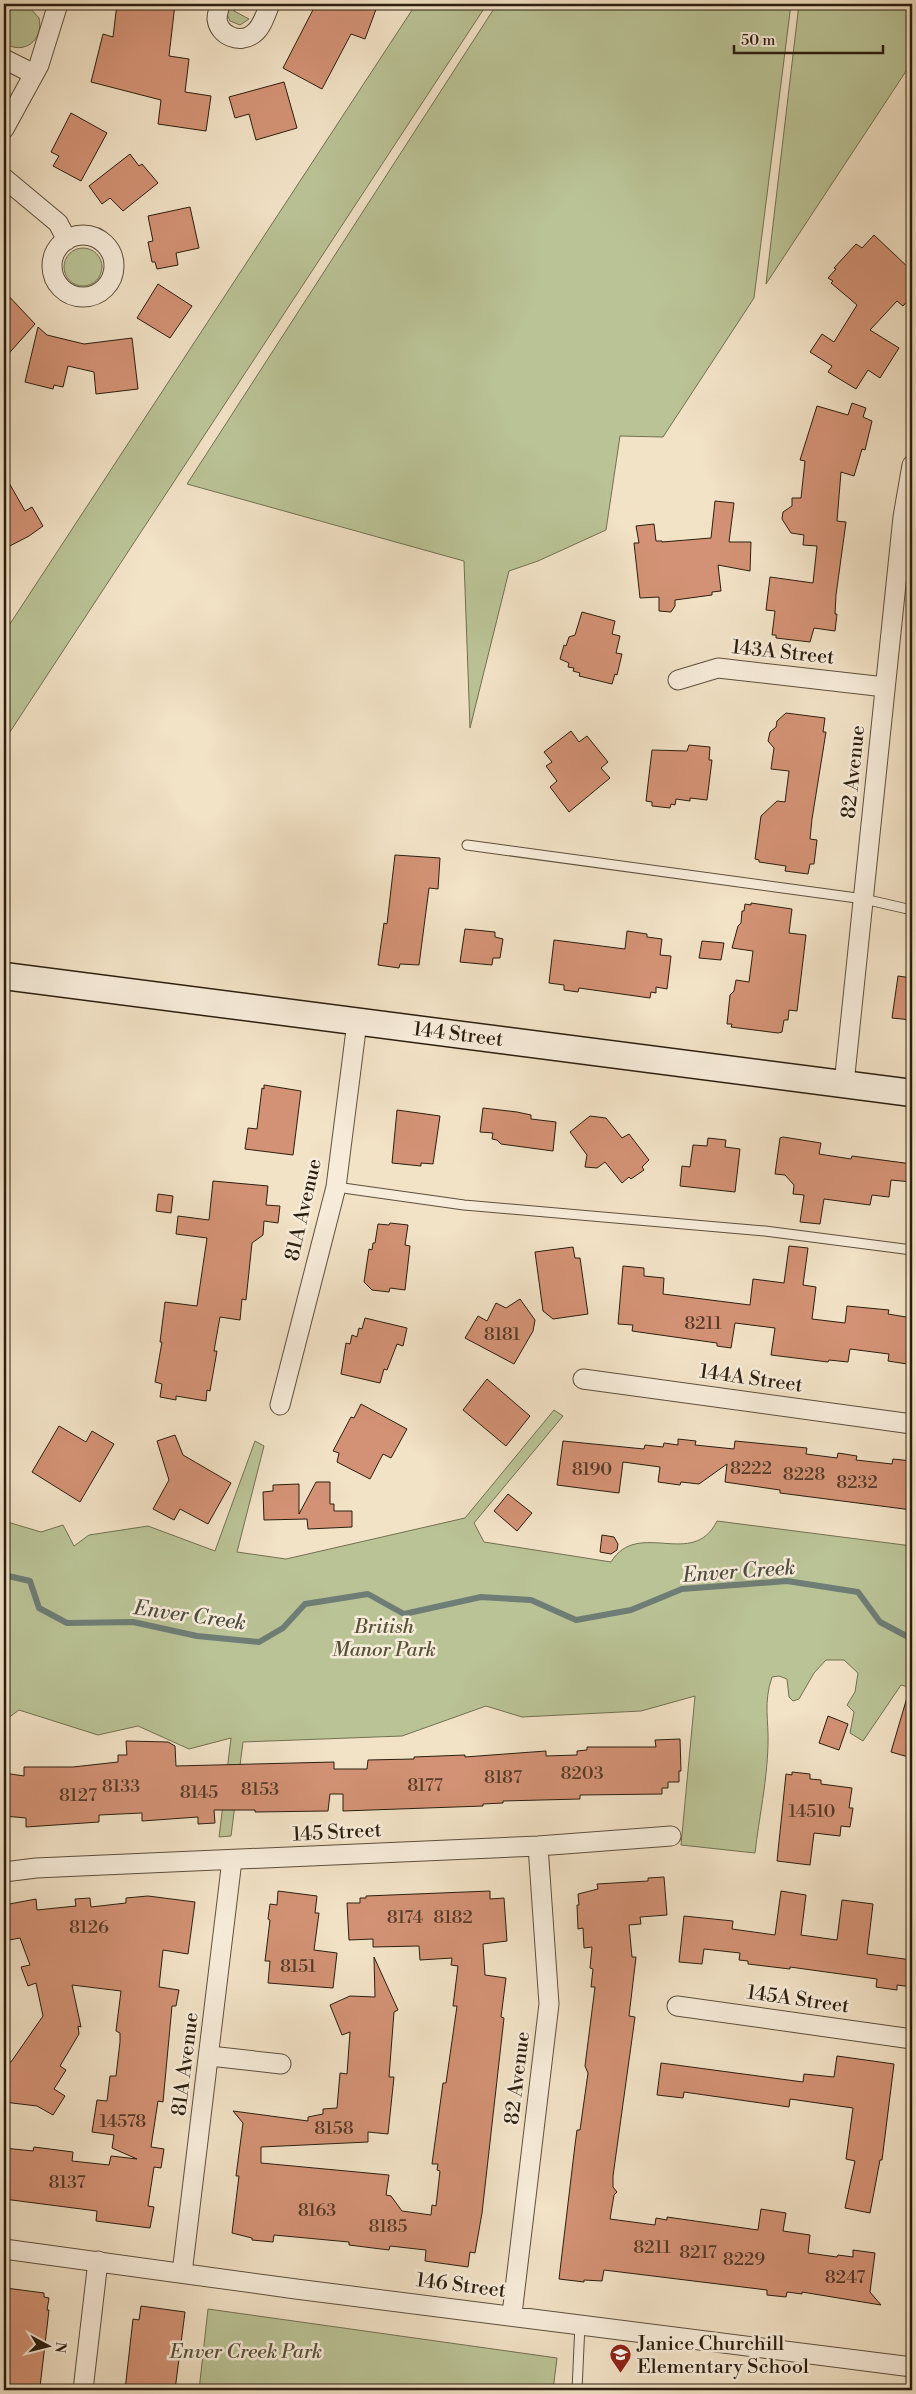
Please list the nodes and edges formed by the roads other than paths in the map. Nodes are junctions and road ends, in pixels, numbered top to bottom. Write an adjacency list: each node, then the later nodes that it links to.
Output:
1 (58, 4): 5 (street)
2 (220, 4): 3 (street)
3 (270, 4)
4 (4, 59): 5 (street)
5 (34, 74): 6 (street)
6 (4, 130)
7 (4, 178): 8 (street)
8 (66, 240)
9 (912, 465): 11 (street, 82 Avenue)
10 (678, 680): 11 (street, 143A Street)
11 (885, 687): 13 (street, 82 Avenue)
12 (467, 845): 13 (lane)
13 (864, 898): 14 (lane); 17 (street, 82 Avenue)
14 (912, 910)
15 (4, 976): 16 (main road, 144 Street)
16 (357, 1022): 17 (main road, 144 Street); 19 (street, 81A Avenue)
17 (844, 1084): 18 (main road, 144 Street)
18 (912, 1093)
19 (336, 1187): 20 (lane); 22 (street, 81A Avenue)
20 (912, 1250)
21 (583, 1379): 23 (street, 144A Street)
22 (280, 1406)
23 (912, 1424)
24 (671, 1836): 25 (street, 145 Street)
25 (538, 1846): 26 (street, 145 Street); 35 (street, 82 Avenue)
26 (232, 1860): 27 (street, 145 Street); 30 (street, 81A Avenue)
27 (4, 1872)
28 (677, 2006): 29 (street, 145A Street)
29 (912, 2039)
30 (210, 2056): 31 (street); 34 (street, 81A Avenue)
31 (281, 2064)
32 (4, 2249): 33 (street, 146 Street)
33 (98, 2261): 34 (street, 146 Street); 38 (street)
34 (182, 2273): 35 (street, 146 Street)
35 (512, 2314): 36 (street, 146 Street)
36 (580, 2324): 37 (street, 146 Street); 39 (lane)
37 (912, 2367)
38 (83, 2390)
39 (577, 2390)

